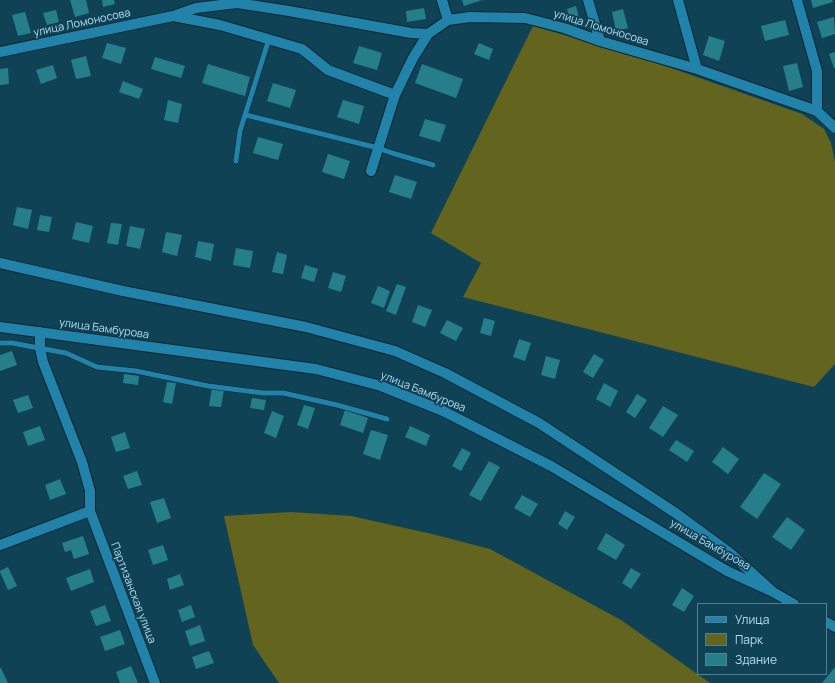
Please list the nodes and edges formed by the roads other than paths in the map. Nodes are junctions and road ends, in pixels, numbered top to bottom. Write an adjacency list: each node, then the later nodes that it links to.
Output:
1 (285, 0): 6 (street)
2 (442, 0): 8 (street)
3 (588, 0): 11 (street)
4 (678, 0): 13 (street)
5 (797, 0): 15 (street)
6 (290, 11): 7 (street); 9 (street)
7 (173, 16): 10 (street, улица Ломоносова); 12 (street, улица Ломоносова)
8 (448, 20): 9 (street, улица Ломоносова); 11 (street, улица Ломоносова)
9 (428, 34): 14 (street, улица Ломоносова)
10 (269, 39): 14 (street, улица Ломоносова); 16 (lane)
11 (600, 41): 13 (street, улица Ломоносова)
12 (0, 52)
13 (697, 69): 15 (street, улица Ломоносова)
14 (395, 95): 18 (street)
15 (817, 111): 17 (street)
16 (246, 115): 18 (lane); 19 (lane)
17 (835, 128)
18 (378, 148): 20 (lane); 21 (street)
19 (236, 161)
20 (434, 165)
21 (371, 172)
22 (0, 264): 30 (street)
23 (0, 327): 24 (street, улица Бамбурова)
24 (40, 332): 26 (street); 30 (street, улица Бамбурова)
25 (0, 343): 26 (lane)
26 (40, 348): 27 (lane); 28 (street)
27 (387, 419)
28 (90, 511): 29 (street); 32 (street, Партизанская улица)
29 (0, 545)
30 (773, 592): 31 (street, улица Бамбурова)
31 (792, 603)
32 (155, 683)

